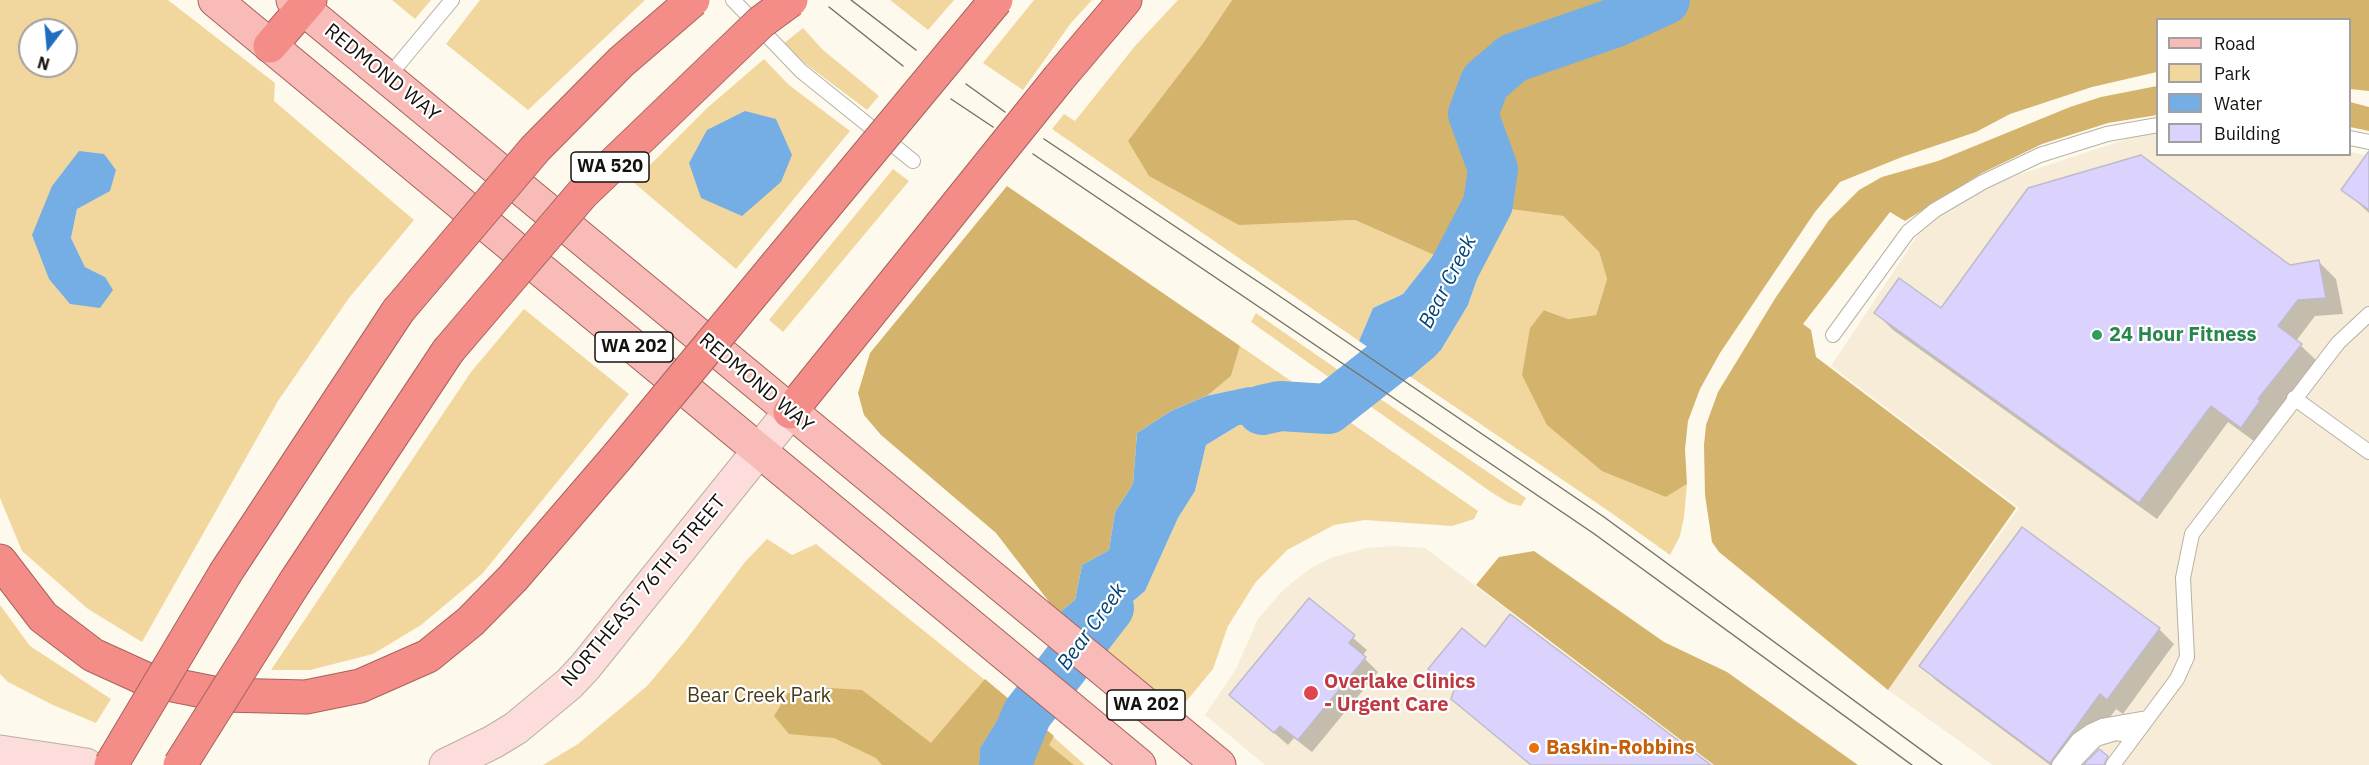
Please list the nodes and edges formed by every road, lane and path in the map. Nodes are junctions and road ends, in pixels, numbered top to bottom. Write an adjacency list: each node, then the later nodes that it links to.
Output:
1 (215, 0): 9 (main road, WA 202)
2 (453, 0): 10 (lane)
3 (693, 0): 26 (highway, WA 520, bridge)
4 (733, 0): 14 (lane)
5 (791, 0): 27 (highway, WA 520, bridge)
6 (996, 0): 21 (highway, bridge)
7 (1125, 0): 18 (highway, bridge)
8 (302, 3): 9 (highway); 10 (main road, REDMOND WAY / WA 202)
9 (270, 46): 19 (main road, WA 202)
10 (388, 77): 18 (main road, REDMOND WAY / WA 202)
11 (2156, 125): 16 (lane)
12 (2351, 138): 13 (lane)
13 (2369, 142)
14 (913, 161)
15 (2369, 314): 17 (lane)
16 (1833, 335)
17 (2294, 398): 20 (lane); 22 (lane)
18 (790, 412): 19 (main road, NORTHEAST 76TH STREET); 30 (main road, REDMOND WAY / WA 202)
19 (759, 451): 28 (main road, NORTHEAST 76TH STREET); 29 (main road, WA 202)
20 (2369, 452)
21 (0, 561)
22 (2148, 718): 23 (lane); 31 (lane)
23 (2134, 736): 32 (lane); 33 (lane)
24 (0, 752): 25 (main road)
25 (86, 765)
26 (111, 765)
27 (180, 765)
28 (446, 765)
29 (1139, 765)
30 (1219, 765)
31 (2059, 765)
32 (2071, 765)
33 (2113, 765)

